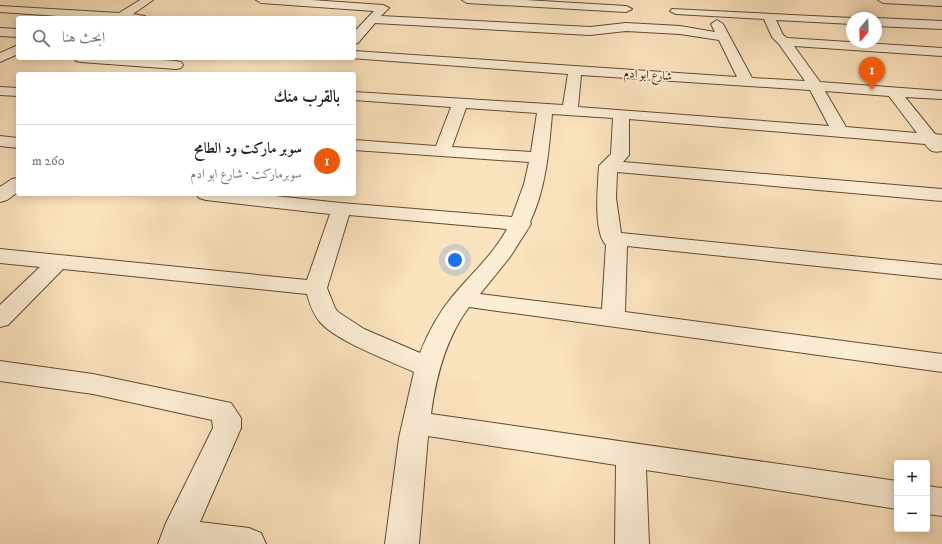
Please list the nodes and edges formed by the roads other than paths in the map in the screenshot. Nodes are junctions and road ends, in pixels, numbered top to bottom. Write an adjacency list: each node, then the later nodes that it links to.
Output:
1 (53, 0): 11 (street)
2 (148, 0): 16 (street)
3 (261, 0): 7 (street)
4 (467, 0): 8 (street)
5 (883, 0): 6 (street)
6 (942, 3)
7 (386, 4): 17 (street)
8 (626, 4): 22 (street)
9 (675, 6): 13 (street); 24 (street)
10 (0, 8): 11 (street)
11 (31, 10): 14 (street); 15 (street)
12 (772, 11): 13 (street); 19 (street); 28 (street)
13 (712, 13): 27 (street)
14 (22, 16)
15 (108, 16)
16 (123, 16)
17 (373, 19): 22 (street); 25 (street)
18 (16, 20): 23 (street)
19 (846, 21)
20 (882, 22): 21 (street)
21 (942, 25)
22 (626, 27): 24 (street)
23 (0, 30): 26 (street)
24 (680, 30): 27 (street)
25 (358, 31)
26 (16, 33)
27 (723, 37): 35 (street)
28 (784, 41): 29 (street); 36 (street)
29 (942, 52)
30 (356, 55): 33 (street, شارع ابو ادم)
31 (147, 60): 32 (street)
32 (180, 61): 34 (street)
33 (575, 70): 35 (street, شارع ابو ادم); 44 (street)
34 (166, 72)
35 (748, 82): 36 (street, شارع ابو ادم)
36 (815, 86): 38 (street, شارع ابو ادم); 46 (street)
37 (0, 91): 39 (street)
38 (893, 91): 40 (street, شارع ابو ادم); 47 (street)
39 (16, 92)
40 (942, 95)
41 (356, 96): 42 (street)
42 (460, 103): 43 (street); 51 (street)
43 (545, 109): 44 (street); 53 (street)
44 (570, 111): 45 (street)
45 (621, 114): 46 (street); 54 (street)
46 (842, 133): 47 (street)
47 (936, 140): 52 (street)
48 (0, 142): 49 (street)
49 (16, 143)
50 (356, 145): 51 (street)
51 (442, 151): 53 (street)
52 (942, 155)
53 (539, 158): 60 (street)
54 (608, 166): 56 (street); 61 (street)
55 (16, 184): 57 (street)
56 (942, 195)
57 (0, 196)
58 (224, 196): 59 (street)
59 (341, 209): 60 (street); 65 (street)
60 (520, 224): 66 (street)
61 (610, 238): 64 (street); 68 (street)
62 (0, 256): 63 (street)
63 (58, 262): 65 (street); 67 (street)
64 (942, 272)
65 (316, 288): 70 (street)
66 (463, 299): 68 (street); 70 (street)
67 (0, 318)
68 (614, 320): 69 (street)
69 (942, 363)
70 (427, 367): 72 (street)
71 (0, 371): 77 (street)
72 (416, 423): 73 (street); 79 (street)
73 (631, 454): 74 (street); 80 (street)
74 (894, 495)
75 (930, 500): 76 (street)
76 (942, 502)
77 (176, 539): 78 (street)
78 (249, 544)
79 (402, 544)
80 (632, 544)

